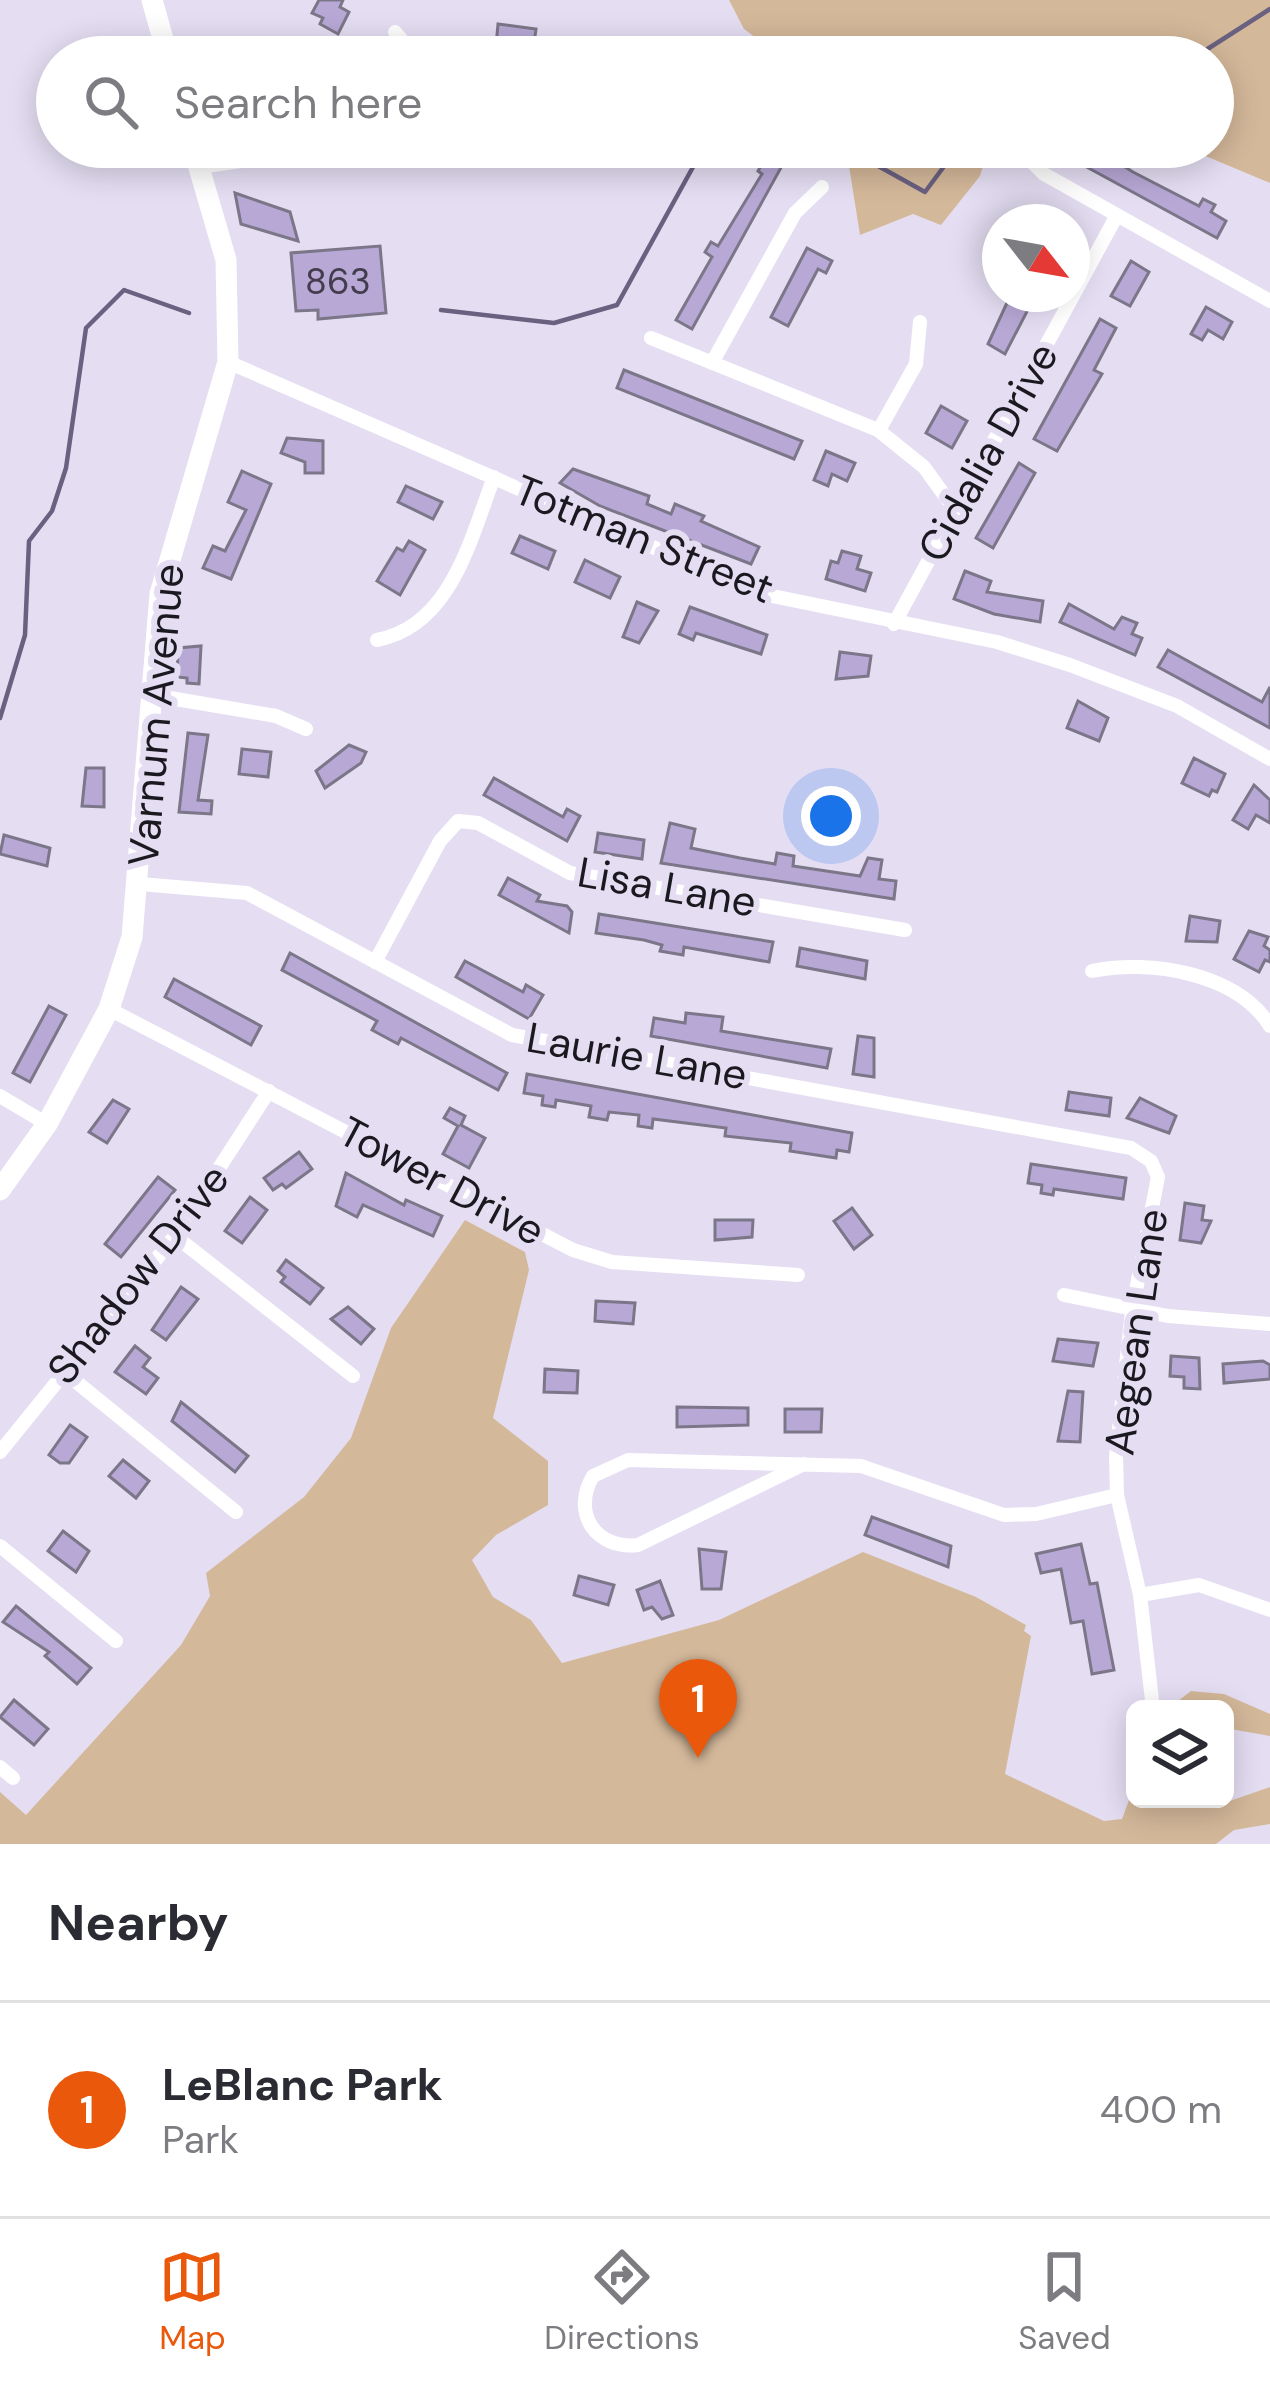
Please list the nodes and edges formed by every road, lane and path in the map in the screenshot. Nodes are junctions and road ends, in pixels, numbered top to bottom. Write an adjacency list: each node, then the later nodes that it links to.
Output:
1 (152, 0): 3 (main road)
2 (395, 32): 4 (street)
3 (162, 36)
4 (398, 36)
5 (199, 168): 12 (main road, Varnum Avenue)
6 (1038, 168): 8 (street)
7 (822, 187): 13 (street)
8 (1117, 217): 9 (street); 16 (street, Cidalia Drive)
9 (1270, 301)
10 (920, 322): 14 (street)
11 (651, 338): 13 (street)
12 (228, 362): 15 (street, Totman Street); 19 (main road, Varnum Avenue)
13 (712, 363): 14 (street)
14 (879, 430): 16 (street)
15 (494, 477): 17 (street, Totman Street); 18 (street)
16 (956, 511): 17 (street, Cidalia Drive)
17 (894, 624): 21 (street, Totman Street)
18 (377, 640)
19 (152, 695): 20 (street); 22 (main road, Varnum Avenue)
20 (306, 729)
21 (1270, 759)
22 (140, 884): 24 (street, Laurie Lane); 26 (main road, Varnum Avenue)
23 (905, 930): 24 (street, Lisa Lane)
24 (375, 962): 31 (street, Laurie Lane)
25 (1092, 970): 27 (street)
26 (109, 1009): 28 (street, Tower Drive); 30 (main road, Varnum Avenue)
27 (1270, 1026)
28 (269, 1091): 33 (street, Shadow Drive); 34 (street, Tower Drive)
29 (0, 1096): 30 (street)
30 (46, 1124): 32 (main road, Varnum Avenue)
31 (1154, 1168): 36 (street, Aegean Lane)
32 (0, 1190)
33 (175, 1236): 38 (street, Shadow Drive); 39 (street)
34 (797, 1275)
35 (1064, 1295): 36 (street)
36 (1132, 1309): 37 (street); 42 (street, Aegean Lane)
37 (1270, 1324)
38 (64, 1371): 40 (street, Shadow Drive); 43 (street)
39 (353, 1376)
40 (0, 1452)
41 (804, 1464): 41 (street); 42 (street)
42 (1117, 1496): 45 (street, Aegean Lane)
43 (236, 1512)
44 (0, 1546): 47 (street)
45 (1140, 1595): 46 (street); 48 (street, Aegean Lane)
46 (1270, 1610)
47 (116, 1641)
48 (1152, 1700)
49 (0, 1767): 50 (street)
50 (14, 1778)

